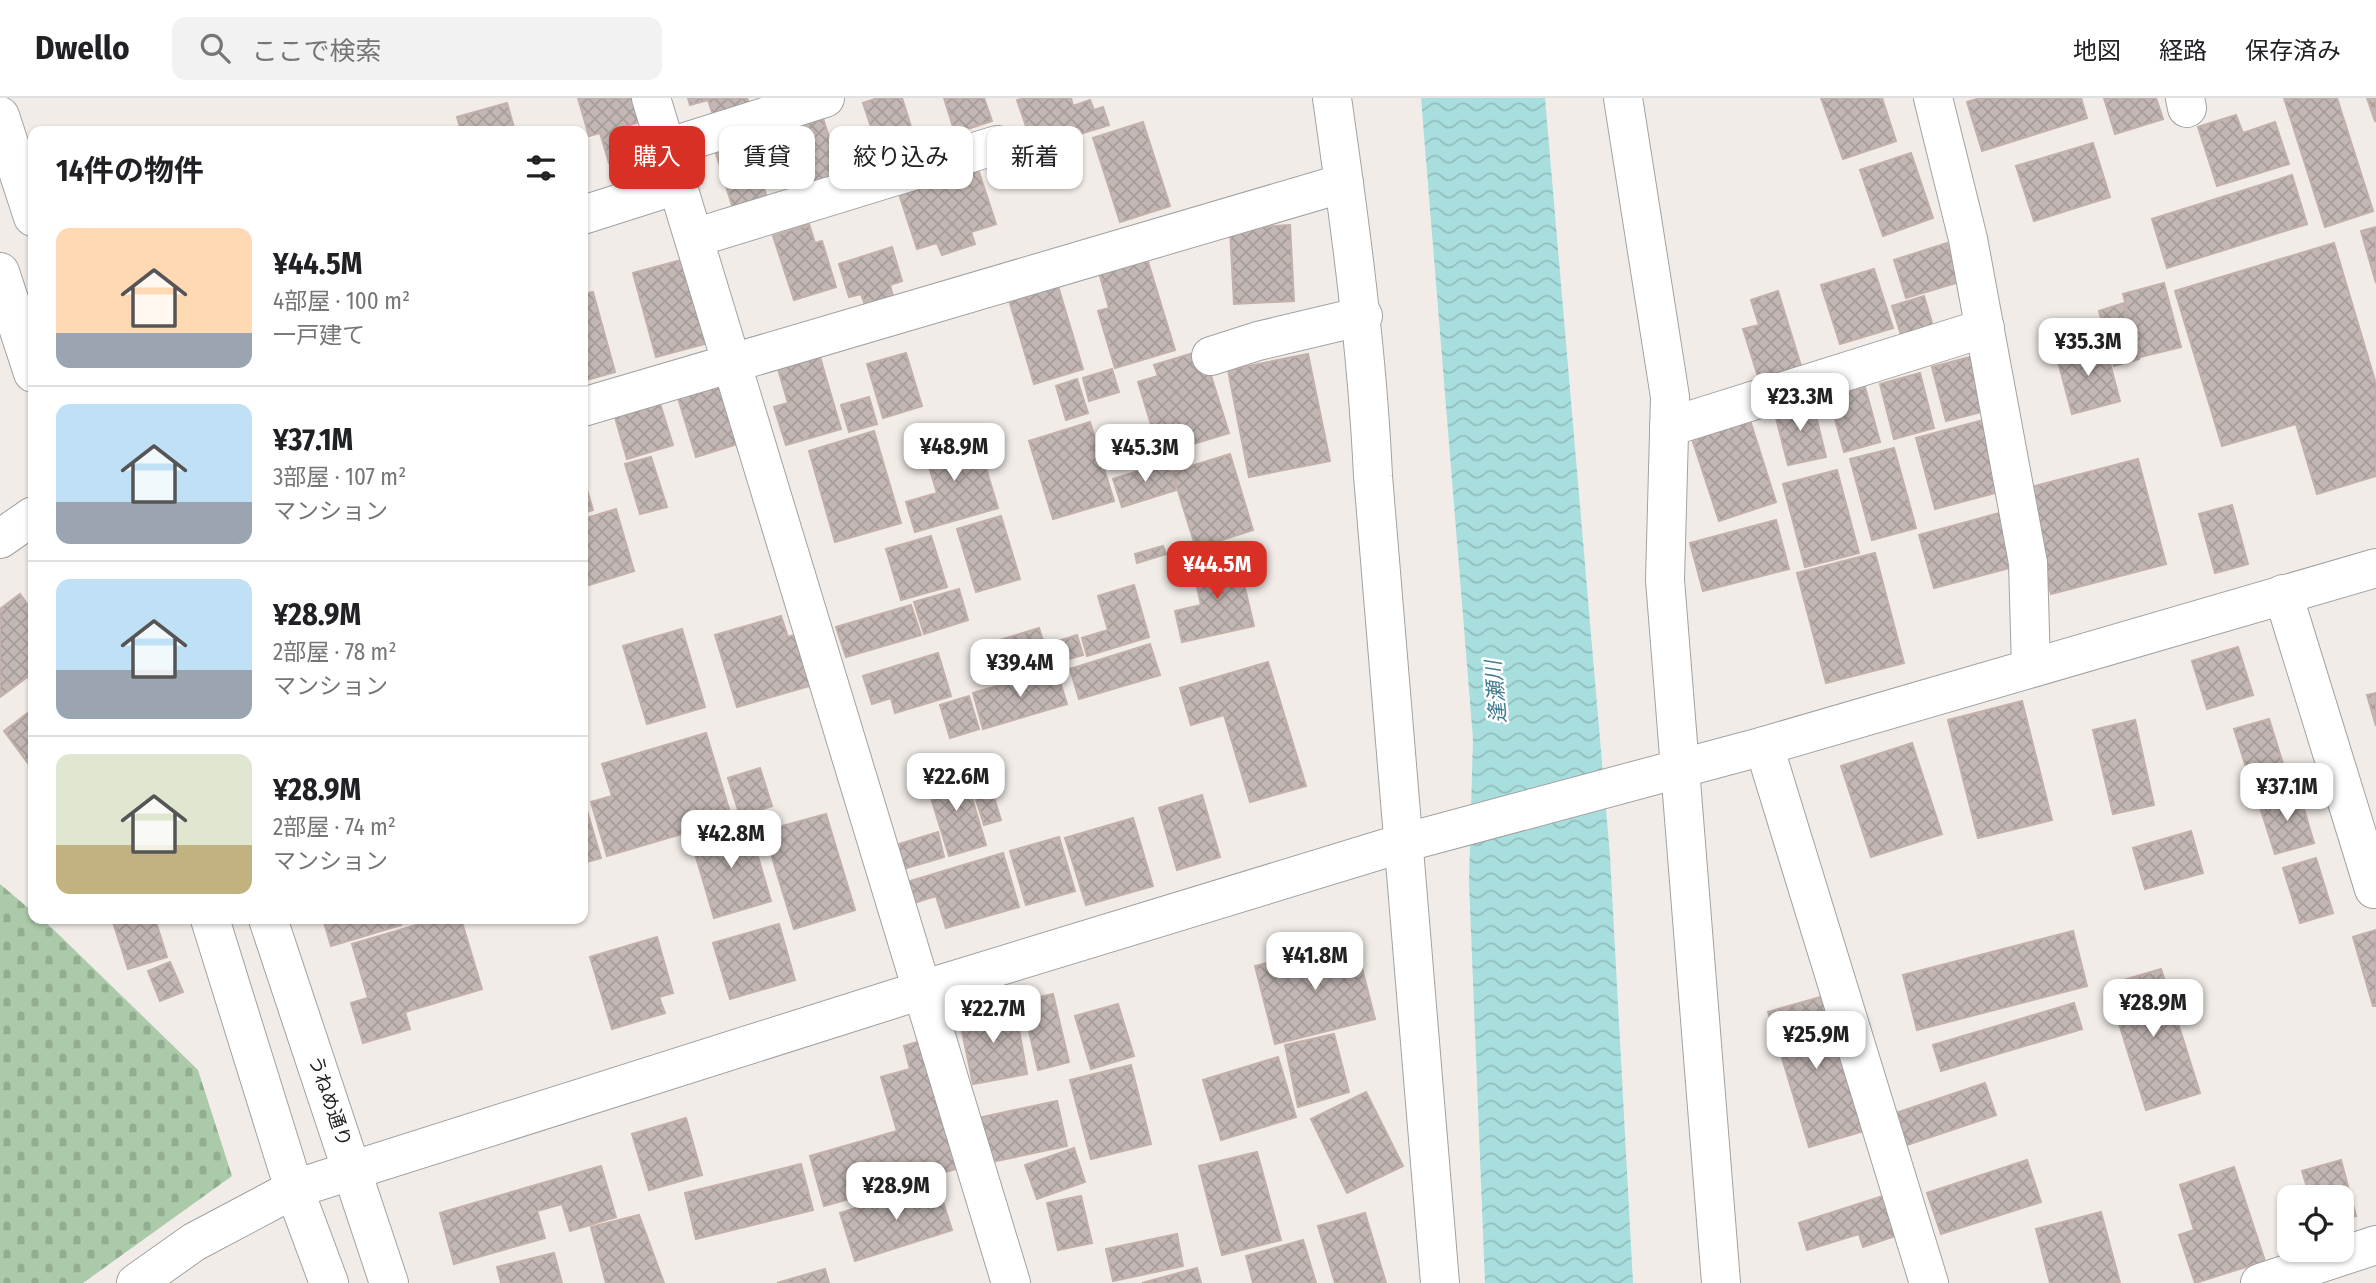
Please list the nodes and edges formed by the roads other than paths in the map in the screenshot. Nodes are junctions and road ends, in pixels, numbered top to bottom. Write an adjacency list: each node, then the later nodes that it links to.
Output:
1 (651, 98): 7 (street)
2 (825, 98): 8 (street)
3 (1332, 98): 10 (street)
4 (1623, 98): 23 (street)
5 (1933, 98): 18 (street)
6 (0, 116): 13 (street)
7 (659, 126)
8 (705, 136)
9 (987, 148): 15 (street)
10 (1344, 183): 17 (street); 21 (street)
11 (664, 189): 14 (street)
12 (678, 189): 15 (street)
13 (28, 202)
14 (588, 213)
15 (694, 238): 21 (street)
16 (0, 272): 20 (street)
17 (1363, 316): 19 (street); 31 (street)
18 (1985, 328): 23 (street); 28 (street)
19 (1211, 356)
20 (28, 358)
21 (731, 360): 22 (street); 35 (street)
22 (588, 405)
23 (1669, 427): 30 (street)
24 (28, 519): 25 (street)
25 (0, 539)
26 (2376, 568): 27 (street)
27 (2283, 594): 28 (street); 32 (street)
28 (2031, 667): 29 (street)
29 (1764, 746): 30 (street); 45 (street)
30 (1679, 767): 31 (street); 44 (street)
31 (1403, 843): 35 (street); 43 (street)
32 (2374, 889)
33 (212, 924): 37 (street)
34 (270, 924): 36 (street, うねめ通り)
35 (925, 989): 36 (street); 42 (street)
36 (353, 1171): 37 (street); 41 (street, うねめ通り)
37 (294, 1189): 39 (street); 40 (street)
38 (2376, 1245): 46 (street)
39 (136, 1283)
40 (329, 1283)
41 (389, 1283)
42 (1011, 1283)
43 (1440, 1283)
44 (1721, 1283)
45 (1929, 1283)
46 (2260, 1283)

